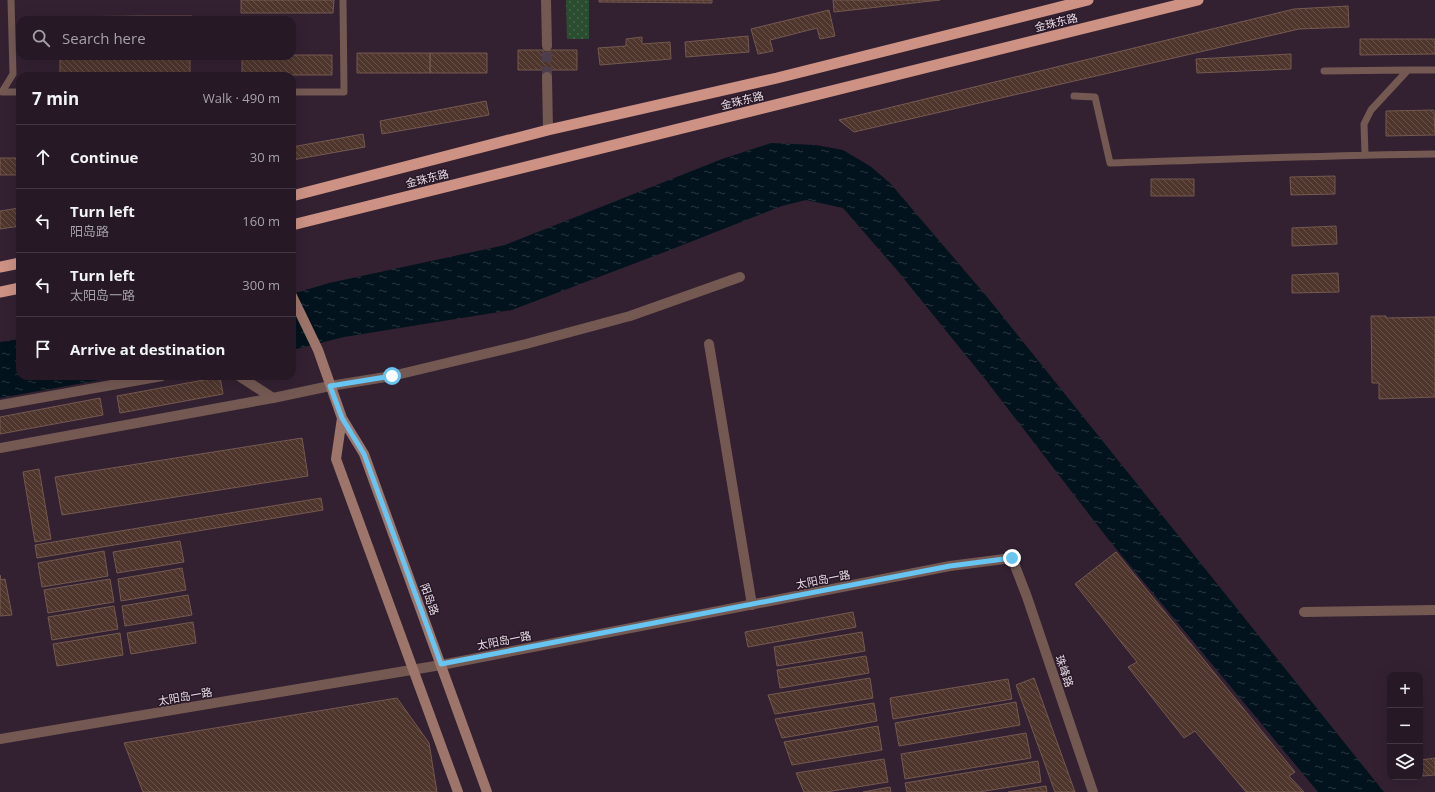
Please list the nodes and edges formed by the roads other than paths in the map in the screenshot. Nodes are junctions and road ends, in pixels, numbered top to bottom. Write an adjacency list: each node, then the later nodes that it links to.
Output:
1 (11, 0): 13 (lane)
2 (343, 0): 12 (lane)
3 (546, 0): 6 (street)
4 (1088, 0): 15 (highway, 金珠东路)
5 (1198, 0): 19 (highway, 金珠东路)
6 (547, 46)
7 (1408, 70): 8 (lane); 9 (lane); 16 (lane)
8 (1435, 70)
9 (1324, 71)
10 (547, 77): 15 (street)
11 (16, 92): 13 (lane)
12 (296, 92)
13 (1, 93)
14 (1074, 96): 16 (lane)
15 (548, 130): 18 (highway, 金珠东路)
16 (1364, 154): 17 (lane)
17 (1435, 154)
18 (296, 195)
19 (296, 224)
20 (16, 264): 21 (highway)
21 (0, 267)
22 (740, 277): 29 (street)
23 (16, 289): 24 (highway)
24 (0, 292)
25 (296, 304): 29 (main road, 阳岛路)
26 (710, 344): 35 (street)
27 (140, 380): 31 (street)
28 (245, 380): 30 (street)
29 (330, 386): 30 (street); 32 (main road, 阳岛路)
30 (273, 398): 33 (street)
31 (0, 405)
32 (342, 418): 38 (main road, 阳岛路); 39 (main road, 阳岛路)
33 (0, 448)
34 (1012, 558): 35 (street, 太阳岛一路); 43 (street, 珠峰路)
35 (752, 605): 38 (street, 太阳岛一路)
36 (1435, 610): 37 (street)
37 (1304, 612)
38 (441, 664): 39 (street, 太阳岛一路); 42 (main road, 阳岛路)
39 (414, 669): 40 (street, 太阳岛一路); 41 (main road, 阳岛路)
40 (0, 739)
41 (458, 792)
42 (487, 792)
43 (1093, 792)

